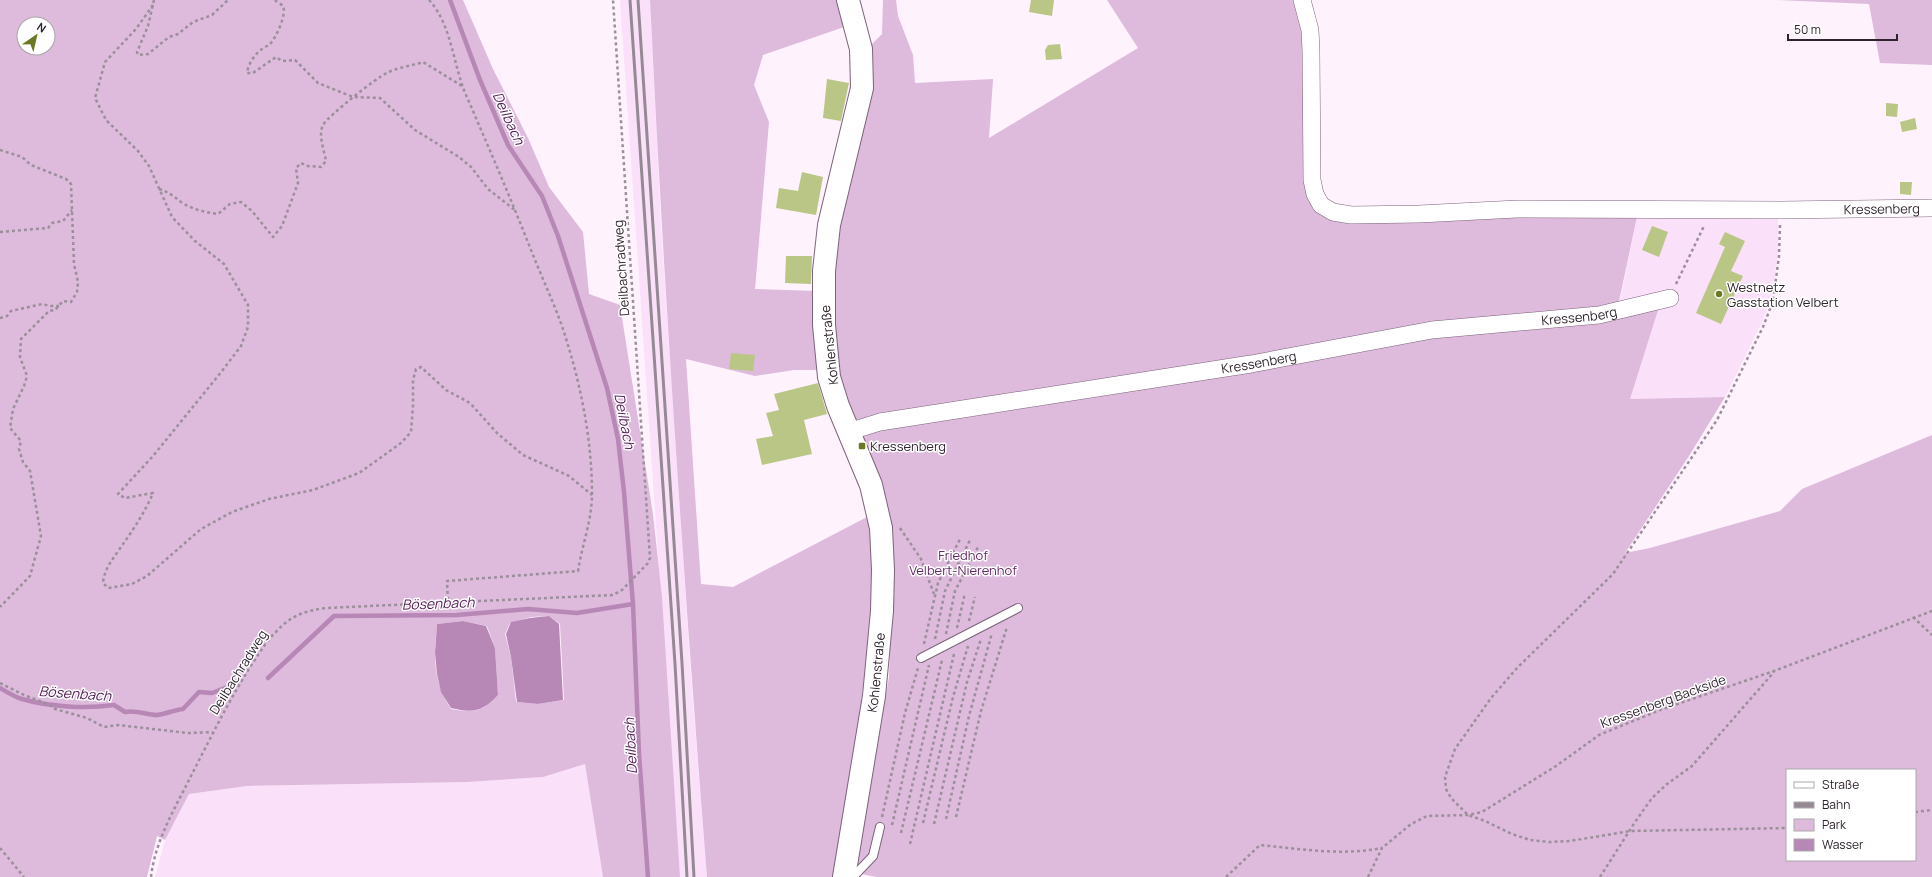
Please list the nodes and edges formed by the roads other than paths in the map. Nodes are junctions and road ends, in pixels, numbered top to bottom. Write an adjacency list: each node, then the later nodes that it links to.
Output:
1 (848, 0): 5 (main road, Kohlenstraße)
2 (1302, 0): 3 (street, Kressenberg)
3 (1932, 208)
4 (1670, 298): 5 (street, Kressenberg)
5 (848, 432): 9 (main road, Kohlenstraße)
6 (1015, 610): 7 (lane)
7 (921, 658)
8 (880, 827): 10 (lane)
9 (844, 877)
10 (853, 877)

